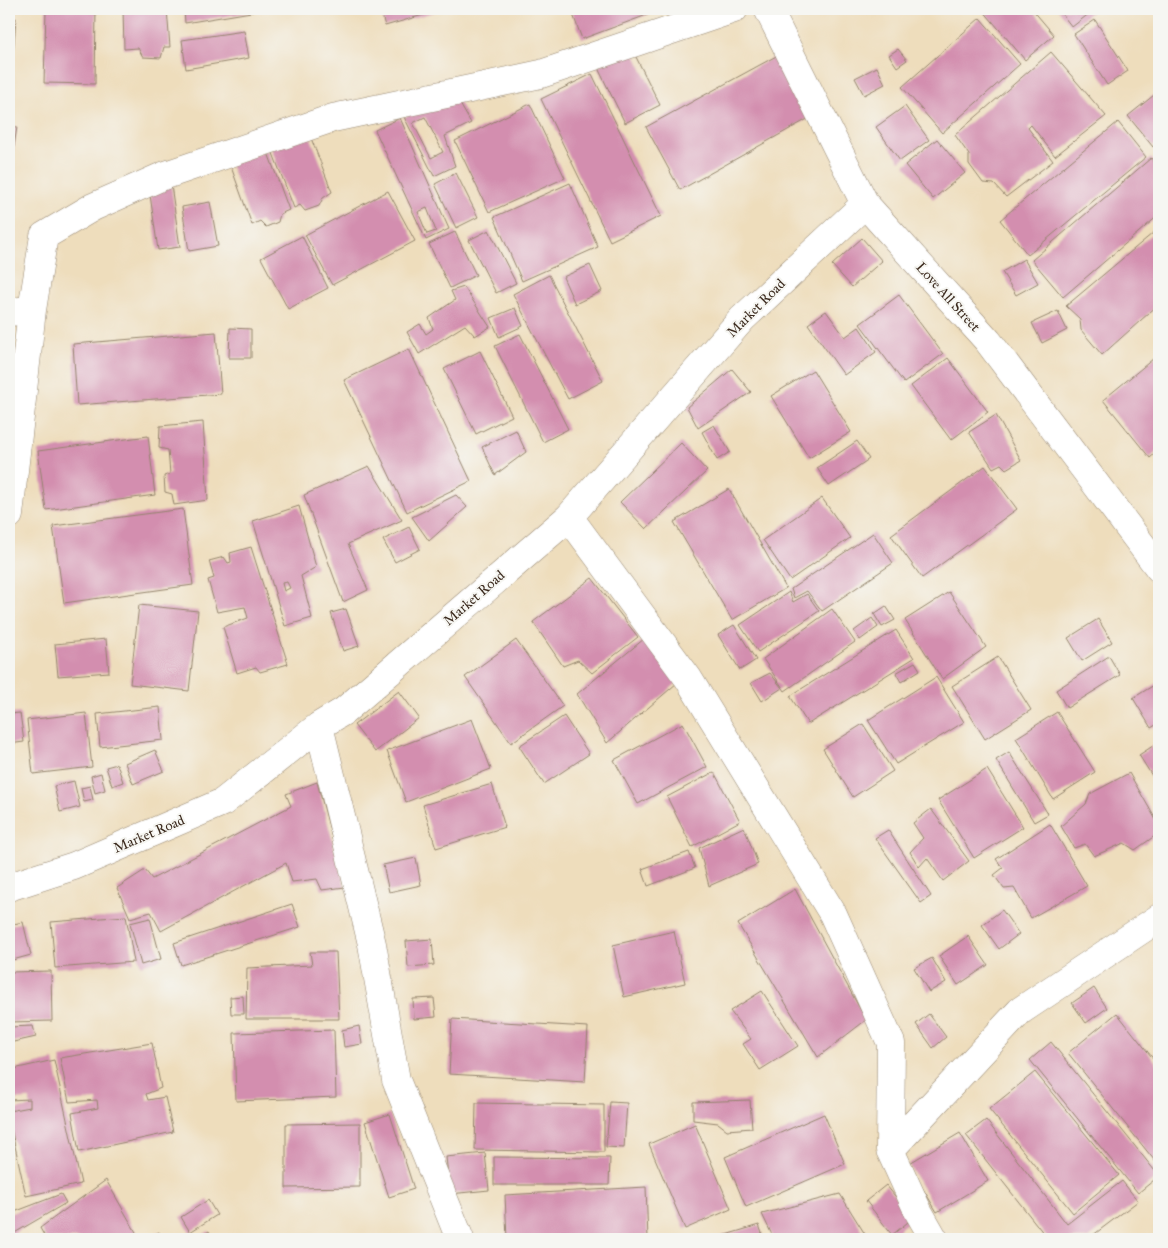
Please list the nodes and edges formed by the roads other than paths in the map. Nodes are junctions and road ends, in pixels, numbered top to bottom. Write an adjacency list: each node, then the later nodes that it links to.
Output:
1 (734, 9): 4 (street)
2 (768, 9): 3 (street, Love All Street)
3 (865, 204): 6 (street, Market Road); 7 (street, Love All Street)
4 (20, 311): 5 (street)
5 (9, 515)
6 (569, 517): 8 (street, Market Road); 11 (street)
7 (1159, 568)
8 (319, 726): 9 (street, Market Road); 12 (street)
9 (9, 887)
10 (1159, 918): 11 (street)
11 (890, 1150): 13 (street)
12 (460, 1239)
13 (934, 1239)

